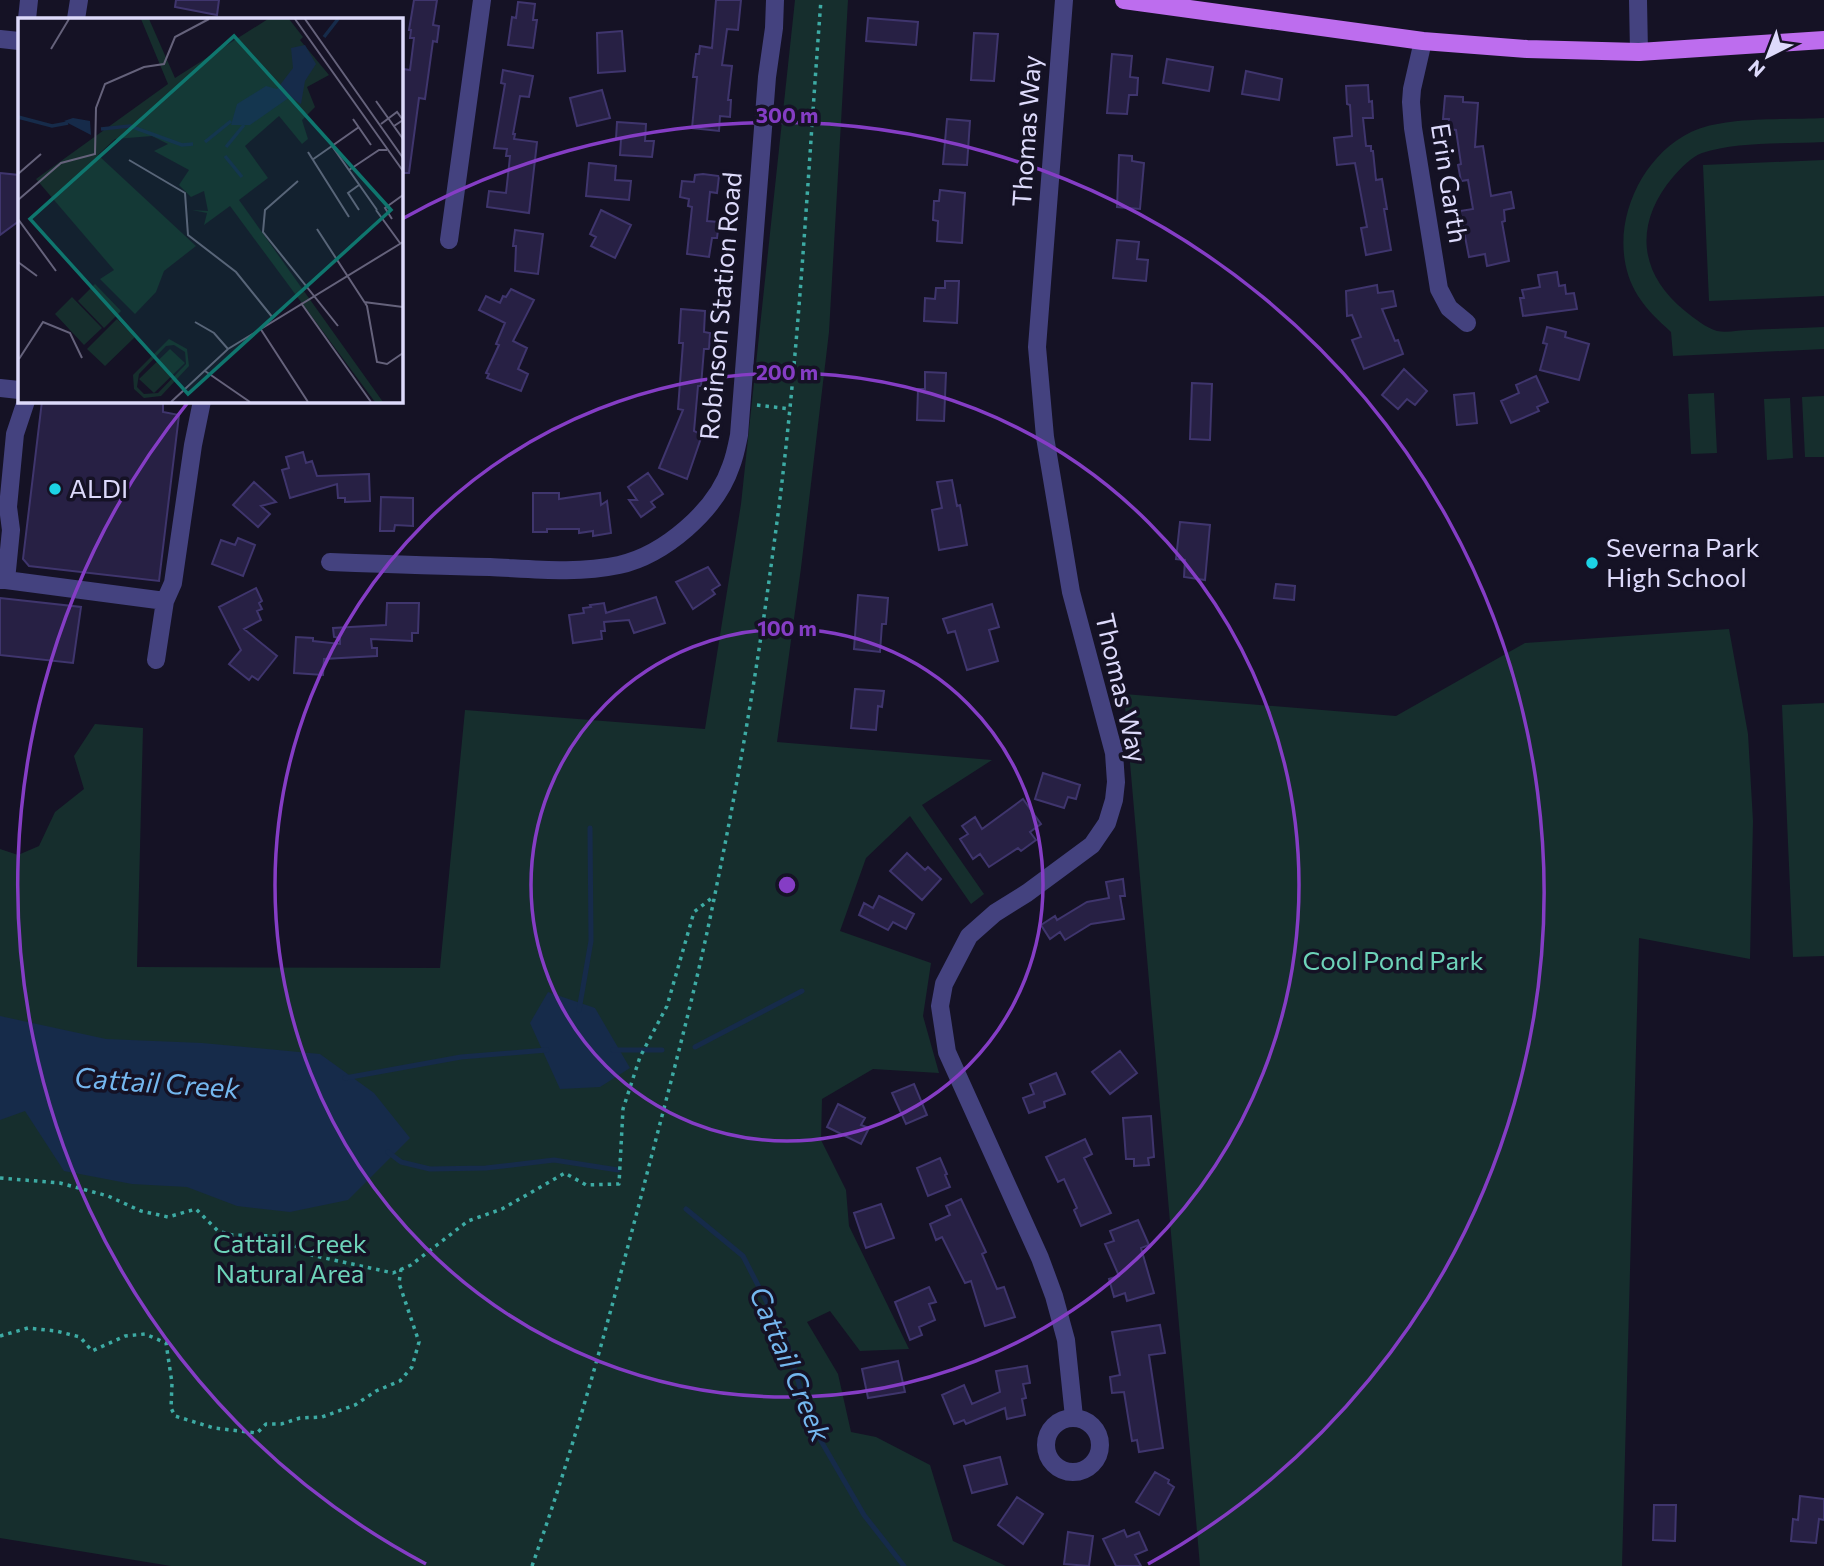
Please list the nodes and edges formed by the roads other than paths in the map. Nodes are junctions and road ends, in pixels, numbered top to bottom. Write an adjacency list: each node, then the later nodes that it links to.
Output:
1 (29, 0): 9 (street)
2 (79, 0): 10 (street)
3 (482, 0): 16 (street)
4 (775, 0): 22 (street, Robinson Station Road)
5 (1063, 0): 26 (street, Thomas Way)
6 (1124, 0): 8 (main road)
7 (1638, 0): 15 (street)
8 (1173, 4): 14 (main road)
9 (27, 18)
10 (76, 18)
11 (0, 39): 13 (street)
12 (1824, 40): 15 (main road)
13 (18, 41)
14 (1423, 41): 15 (main road); 17 (street, Erin Garth)
15 (1639, 52)
16 (449, 240)
17 (1467, 323)
18 (0, 388): 19 (street)
19 (18, 390)
20 (26, 402): 23 (street)
21 (202, 402): 24 (street)
22 (330, 562)
23 (3, 580): 24 (street)
24 (165, 601): 25 (street)
25 (156, 660)
26 (1074, 1417)

